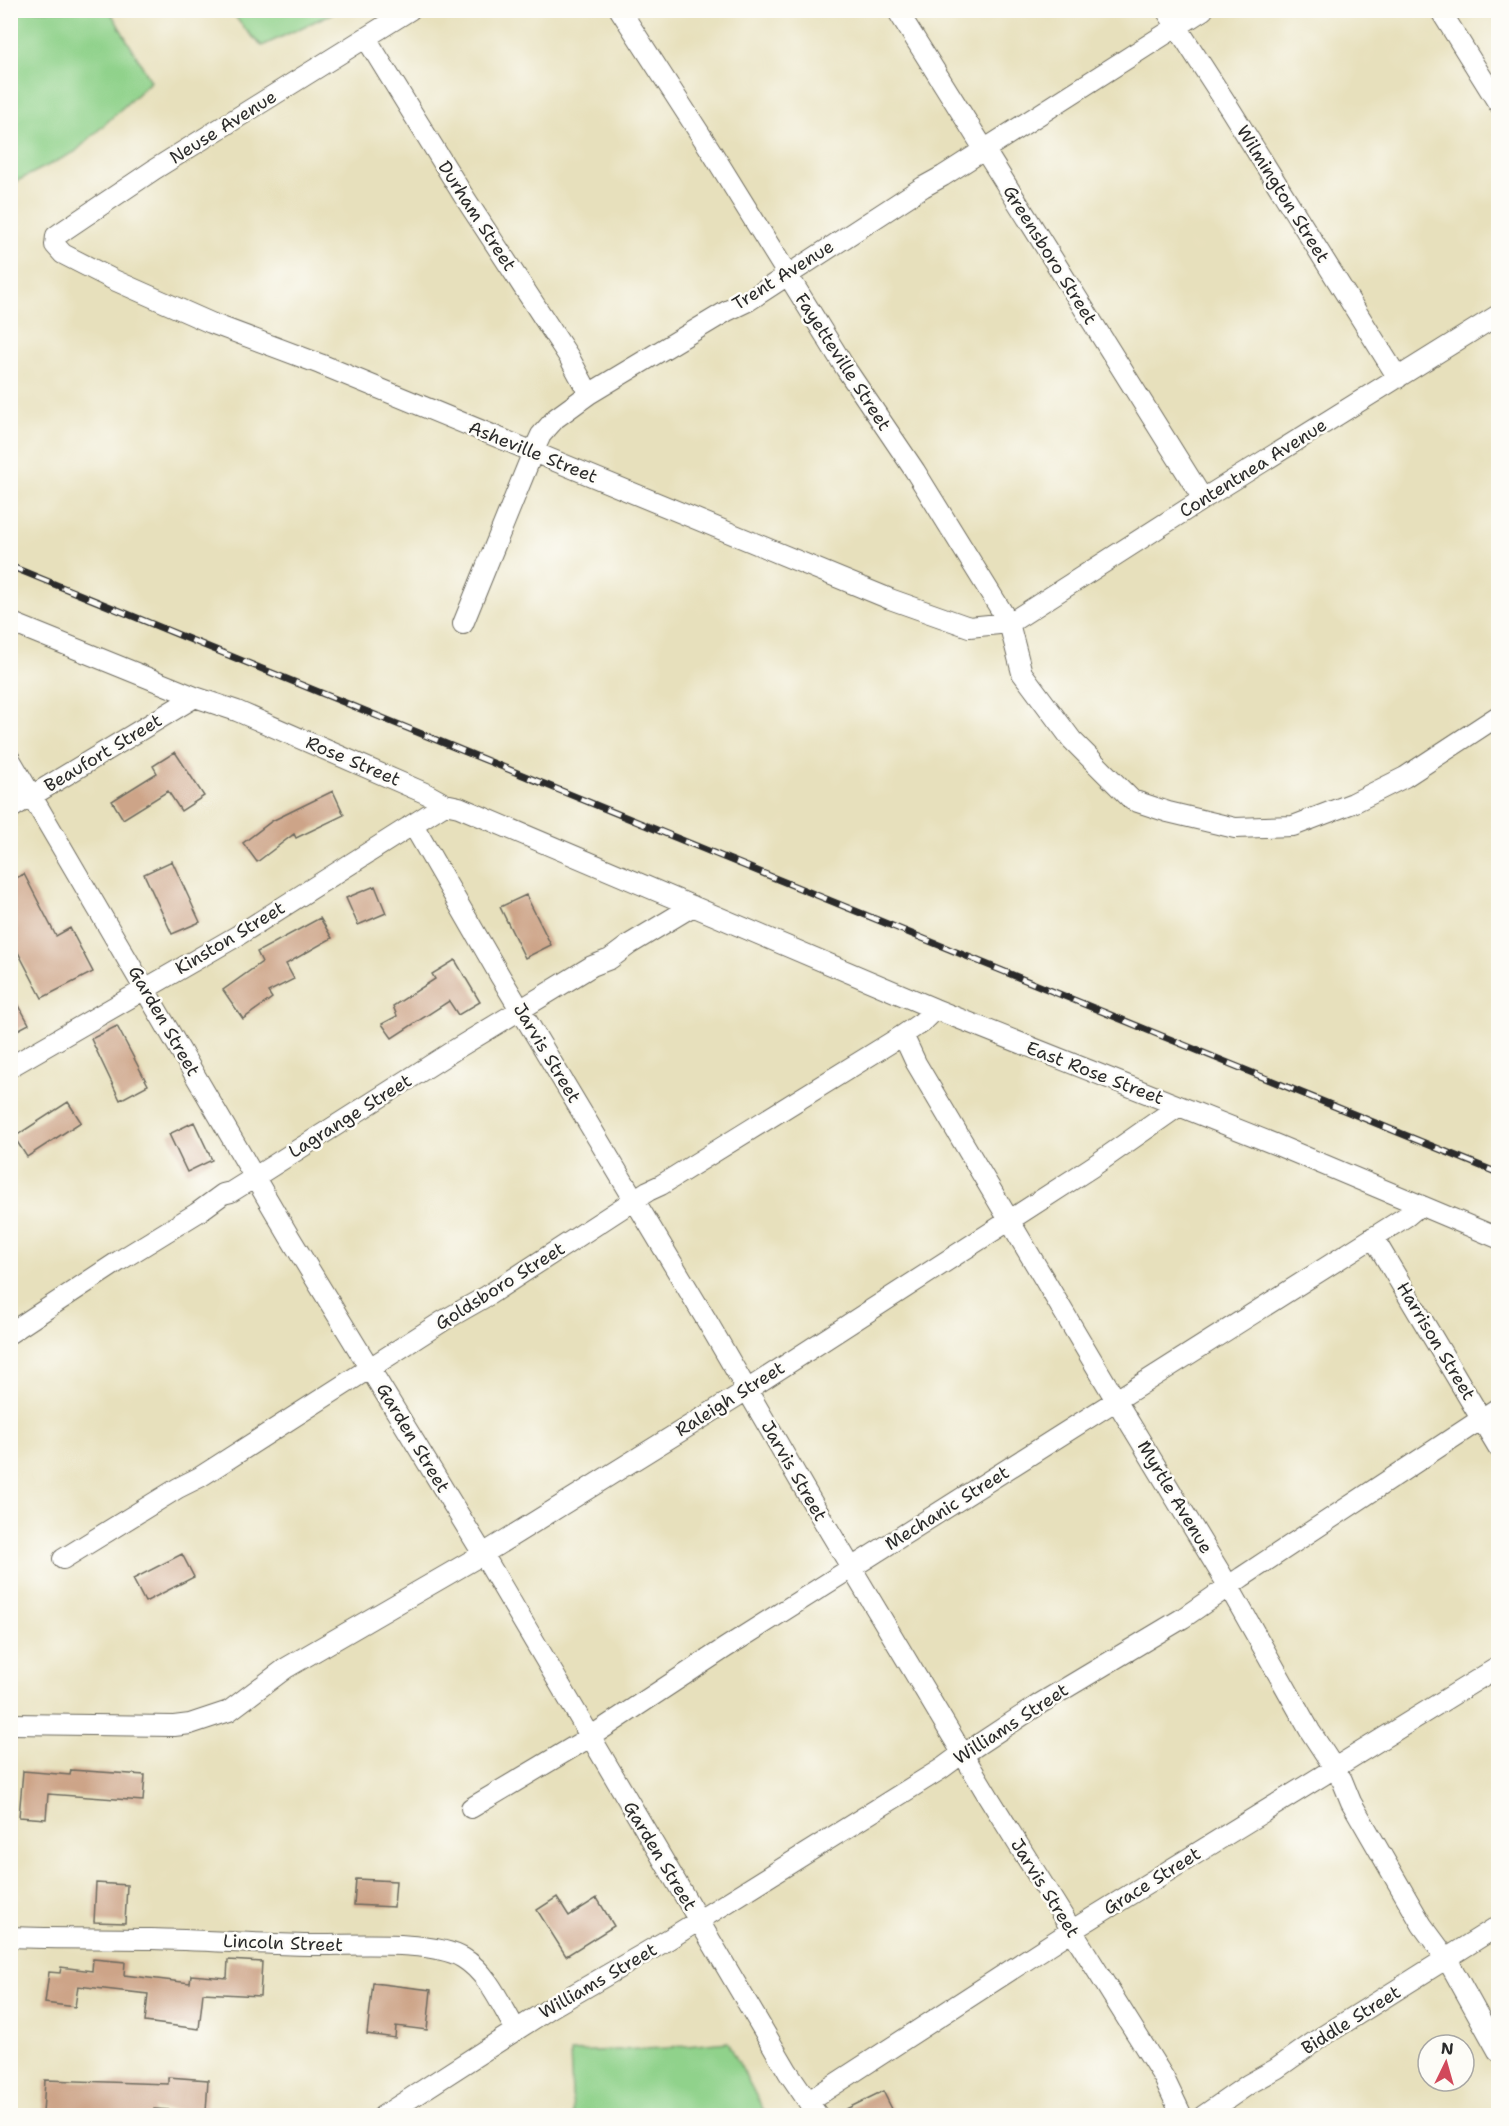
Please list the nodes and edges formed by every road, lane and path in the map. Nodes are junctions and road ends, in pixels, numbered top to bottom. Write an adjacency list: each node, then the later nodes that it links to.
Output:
1 (410, 10): 7 (street, Neuse Avenue)
2 (620, 10): 11 (street, Fayetteville Street)
3 (897, 10): 9 (street, Greensboro Street)
4 (1203, 10): 6 (street, Trent Avenue)
5 (1440, 10): 8 (street)
6 (1171, 19): 9 (street, Trent Avenue); 13 (street, Wilmington Street)
7 (366, 38): 10 (street, Neuse Avenue); 14 (street, Durham Street)
8 (1498, 103)
9 (983, 149): 11 (street, Trent Avenue); 16 (street, Greensboro Street)
10 (63, 254): 15 (street, Asheville Street)
11 (787, 274): 14 (street, Trent Avenue); 18 (street, Fayetteville Street)
12 (1498, 315): 13 (street, Contentnea Avenue)
13 (1398, 378): 16 (street, Contentnea Avenue)
14 (589, 394): 15 (street, Trent Avenue)
15 (533, 452): 18 (street, Asheville Street); 19 (street, Trent Avenue)
16 (1203, 498): 18 (street, Contentnea Avenue)
17 (10, 622): 20 (street, Rose Street)
18 (1009, 623): 21 (street, Fayetteville Street)
19 (463, 624)
20 (195, 697): 23 (street, Beaufort Street); 24 (street, Rose Street)
21 (1498, 716)
22 (10, 759): 23 (street, Garden Street)
23 (31, 797): 25 (street, Beaufort Street); 28 (street, Garden Street)
24 (445, 804): 26 (street, Kinston Street); 27 (street, Rose Street)
25 (10, 809)
26 (410, 826): 28 (street, Kinston Street); 30 (street, Jarvis Street)
27 (693, 906): 29 (street, East Rose Street); 30 (street, Lagrange Street)
28 (146, 989): 32 (street, Kinston Street); 34 (street, Garden Street)
29 (935, 1009): 31 (street, Goldsboro Street); 33 (street, East Rose Street)
30 (521, 1011): 34 (street, Lagrange Street); 35 (street, Jarvis Street)
31 (903, 1035): 35 (street, Goldsboro Street); 37 (street, Myrtle Avenue)
32 (10, 1066)
33 (1179, 1106): 36 (street, East Rose Street); 37 (street, Raleigh Street)
34 (255, 1177): 40 (street, Lagrange Street); 41 (street, Garden Street)
35 (635, 1201): 41 (street, Goldsboro Street); 42 (street, Jarvis Street)
36 (1420, 1205): 38 (street, Mechanic Street); 39 (street, East Rose Street)
37 (1009, 1220): 42 (street, Raleigh Street); 43 (street, Myrtle Avenue)
38 (1373, 1237): 43 (street, Mechanic Street); 45 (street, Harrison Street)
39 (1498, 1238)
40 (10, 1333)
41 (370, 1368): 47 (street, Garden Street); 48 (street, Goldsboro Street)
42 (747, 1389): 47 (street, Raleigh Street); 49 (street, Jarvis Street)
43 (1117, 1402): 49 (street, Mechanic Street); 50 (street, Myrtle Avenue)
44 (1498, 1408): 45 (street, Williams Street)
45 (1482, 1419): 46 (street, Harrison Street); 50 (street, Williams Street)
46 (1498, 1447)
47 (483, 1554): 52 (street, Raleigh Street); 53 (street, Garden Street)
48 (63, 1559)
49 (852, 1568): 53 (street, Mechanic Street); 54 (street, Jarvis Street)
50 (1229, 1587): 54 (street, Williams Street); 55 (street, Myrtle Avenue)
51 (1498, 1667): 55 (street, Grace Street)
52 (10, 1724)
53 (590, 1737): 56 (street, Mechanic Street); 57 (street, Garden Street)
54 (963, 1754): 57 (street, Williams Street); 59 (street, Jarvis Street)
55 (1335, 1768): 59 (street, Grace Street); 61 (street, Myrtle Avenue)
56 (471, 1808)
57 (698, 1921): 62 (street, Williams Street); 64 (street, Garden Street)
58 (1498, 1926): 61 (street, Biddle Street)
59 (1071, 1931): 64 (street, Grace Street); 66 (street, Jarvis Street)
60 (10, 1937): 62 (street, Lincoln Street)
61 (1447, 1959): 63 (street, Myrtle Avenue); 67 (street, Biddle Street)
62 (516, 2030): 65 (street, Williams Street)
63 (1498, 2051)
64 (814, 2108)
65 (383, 2115)
66 (1182, 2115)
67 (1203, 2115)

